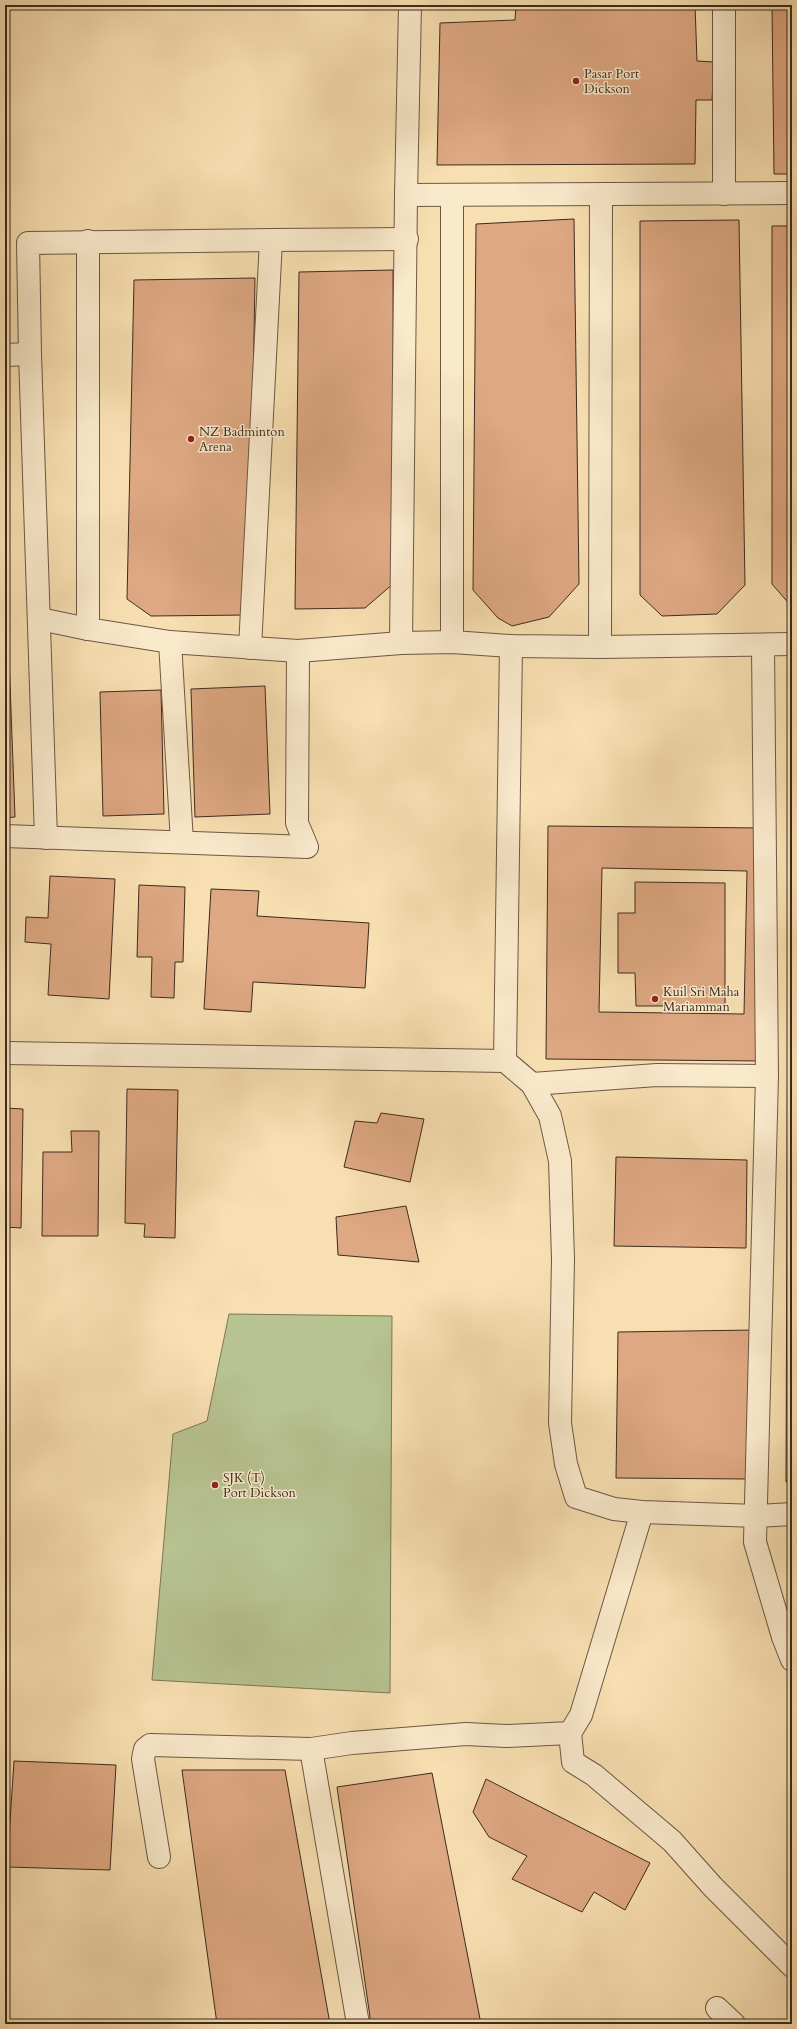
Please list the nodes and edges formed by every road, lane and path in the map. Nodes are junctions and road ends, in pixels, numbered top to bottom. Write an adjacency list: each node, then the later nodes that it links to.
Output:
1 (410, 5): 6 (street)
2 (724, 5): 5 (street)
3 (792, 193): 5 (street)
4 (601, 194): 5 (street); 7 (street); 21 (street)
5 (724, 194)
6 (406, 195): 7 (street); 8 (street)
7 (452, 195): 16 (street)
8 (407, 239): 9 (street); 17 (street)
9 (271, 240): 10 (street); 22 (street)
10 (88, 241): 11 (street); 14 (street)
11 (30, 354): 12 (street); 13 (street)
12 (5, 355)
13 (40, 619): 14 (street); 25 (street)
14 (88, 629): 15 (street)
15 (170, 642): 22 (street); 26 (street)
16 (452, 642): 17 (street); 20 (street)
17 (401, 643): 23 (street)
18 (792, 644): 19 (street)
19 (763, 645): 21 (street); 29 (street)
20 (511, 646): 21 (street); 28 (street)
21 (600, 647)
22 (250, 648): 23 (street)
23 (298, 651): 26 (street)
24 (5, 836): 25 (street)
25 (46, 838): 26 (street)
26 (182, 842)
27 (5, 1053): 28 (street)
28 (506, 1061): 30 (street)
29 (767, 1076): 30 (street); 33 (street)
30 (532, 1084): 31 (street)
31 (642, 1512): 33 (street); 35 (street)
32 (792, 1514): 33 (street)
33 (757, 1516): 34 (street)
34 (792, 1660)
35 (570, 1733): 36 (street); 38 (street)
36 (311, 1749): 37 (street); 40 (street)
37 (159, 1857)
38 (792, 1966)
39 (717, 2008): 41 (street)
40 (358, 2024)
41 (734, 2024)

